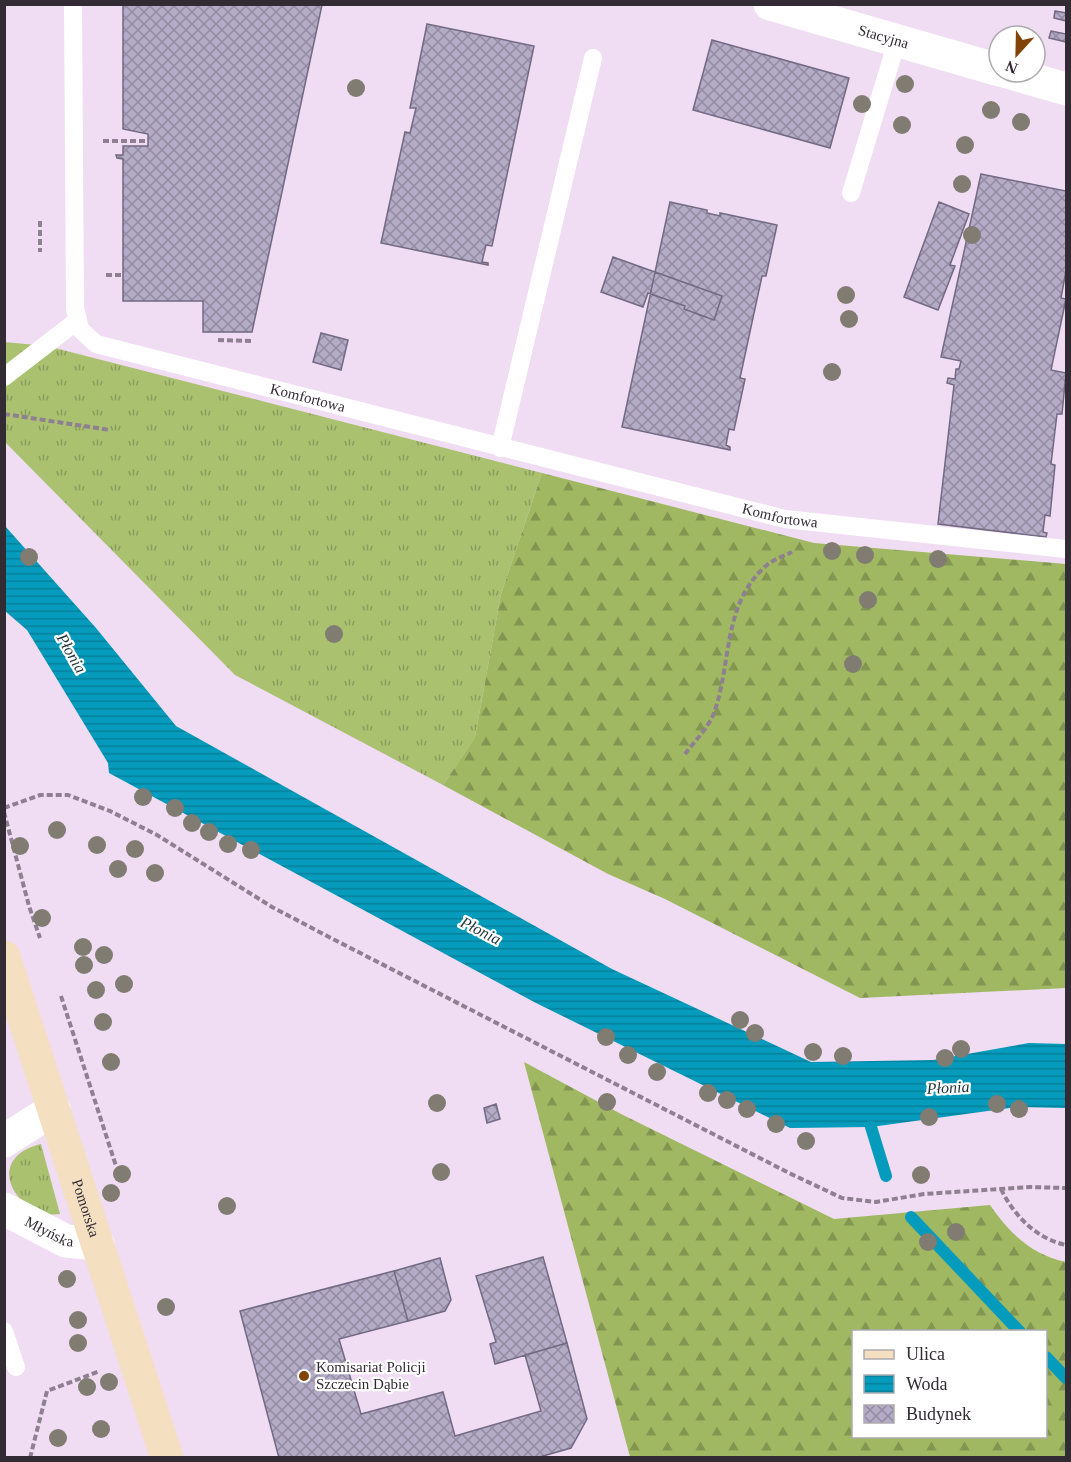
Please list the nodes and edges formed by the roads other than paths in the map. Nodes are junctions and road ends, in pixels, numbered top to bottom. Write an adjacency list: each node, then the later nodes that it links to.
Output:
1 (73, 4): 9 (lane)
2 (770, 4): 3 (street, Stacyjna)
3 (897, 41): 5 (street, Stacyjna); 8 (lane)
4 (593, 58): 11 (lane)
5 (987, 67)
6 (1047, 83): 7 (street)
7 (1066, 88)
8 (850, 193)
9 (78, 320): 10 (lane); 11 (lane, Komfortowa)
10 (4, 377)
11 (500, 448): 12 (lane, Komfortowa)
12 (1066, 549)
13 (4, 957): 14 (street, Pomorska)
14 (54, 1109): 15 (street); 17 (street, Pomorska)
15 (4, 1141)
16 (4, 1209): 17 (street, Młyńska)
17 (98, 1244): 20 (street, Pomorska)
18 (4, 1331): 19 (lane)
19 (16, 1367)
20 (167, 1458)

